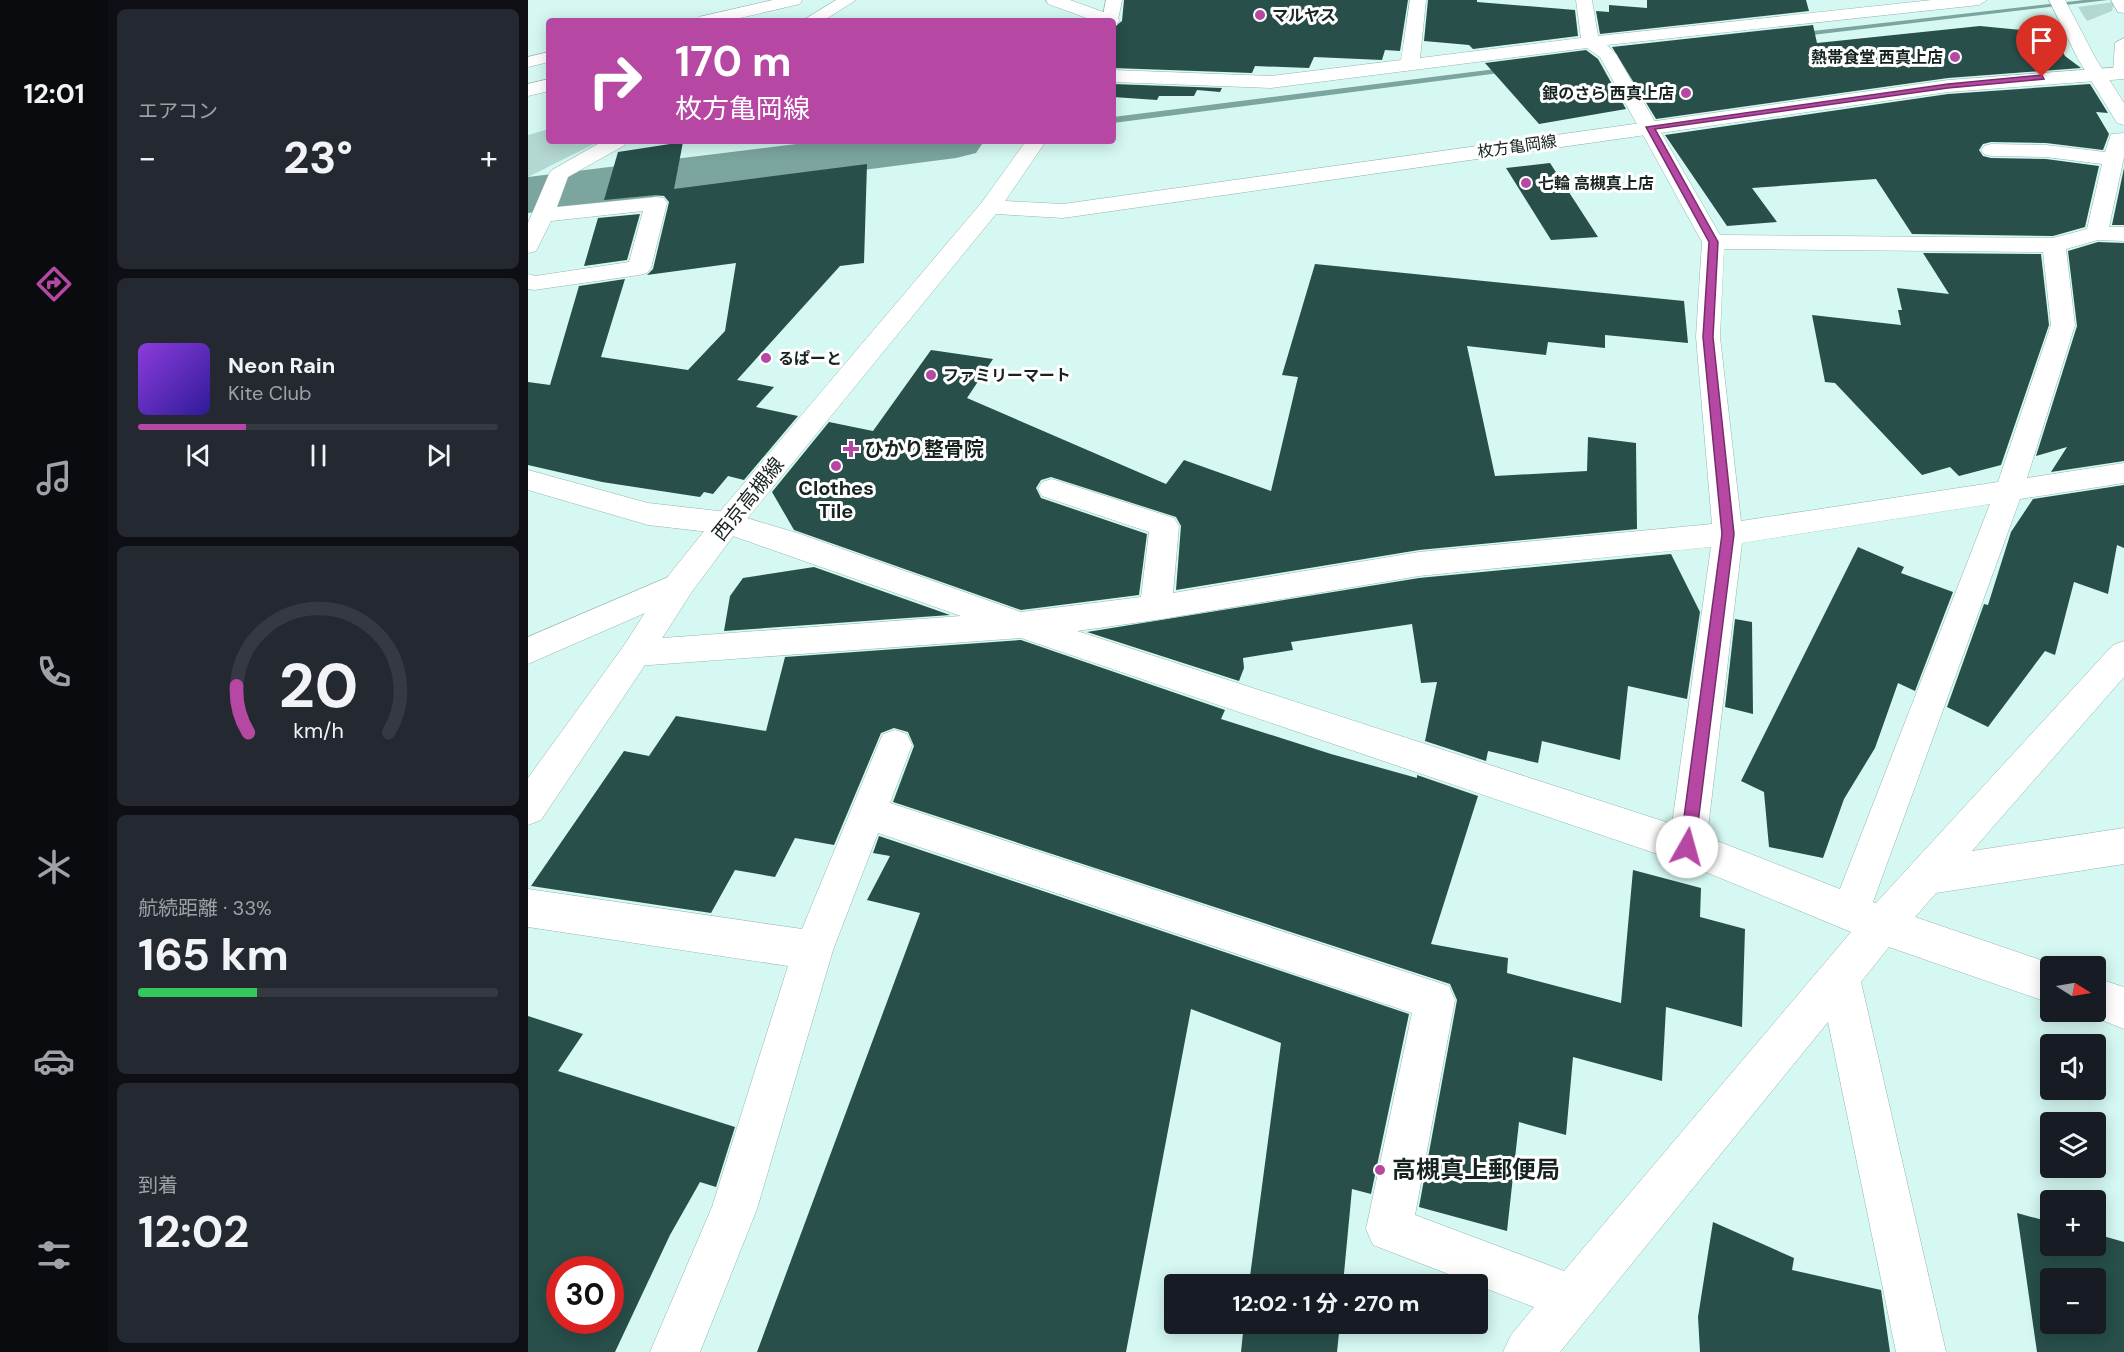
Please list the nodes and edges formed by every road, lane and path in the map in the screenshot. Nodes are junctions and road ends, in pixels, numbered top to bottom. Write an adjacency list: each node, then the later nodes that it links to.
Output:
1 (794, 0): 11 (street)
2 (848, 0): 12 (street)
3 (1054, 0): 13 (street)
4 (1114, 0): 14 (street)
5 (1418, 0): 19 (street)
6 (1584, 0): 15 (street)
7 (1979, 0): 15 (street)
8 (2057, 0): 21 (street)
9 (2119, 0): 10 (street)
10 (2124, 8)
11 (718, 18)
12 (814, 18)
13 (1103, 18)
14 (1111, 18)
15 (1590, 42): 19 (street); 26 (street)
16 (2124, 43): 20 (street)
17 (546, 58): 18 (street)
18 (528, 62)
19 (1410, 63): 22 (street)
20 (2123, 73): 21 (street, 枚方亀岡線)
21 (2096, 75): 25 (street); 26 (street, 枚方亀岡線)
22 (1116, 76)
23 (546, 86): 24 (street)
24 (528, 90)
25 (2123, 117): 30 (street)
26 (1650, 127): 32 (street, 枚方亀岡線); 35 (street)
27 (613, 144): 31 (street)
28 (1034, 144): 32 (street)
29 (1991, 150): 30 (street)
30 (2113, 159): 33 (street)
31 (548, 201): 37 (street); 38 (street)
32 (990, 207): 43 (street, 西京高槻線)
33 (2097, 232): 34 (street); 36 (street)
34 (2124, 234)
35 (1713, 242): 36 (street); 44 (street)
36 (2054, 245): 42 (street)
37 (528, 246)
38 (528, 281)
39 (2124, 473): 42 (street)
40 (528, 480): 43 (street)
41 (1052, 489): 46 (street)
42 (2009, 491): 44 (street); 58 (street)
43 (727, 523): 45 (street, 西京高槻線); 47 (street)
44 (1728, 534): 46 (street); 55 (street)
45 (680, 584): 48 (street); 49 (street, 西京高槻線)
46 (1156, 608): 47 (street)
47 (1021, 625): 49 (street); 55 (street)
48 (528, 651)
49 (636, 653): 52 (street, 西京高槻線)
50 (2124, 654): 56 (street)
51 (895, 745): 53 (street)
52 (528, 808)
53 (868, 813): 59 (street); 64 (street)
54 (2124, 846): 56 (street)
55 (1687, 847): 58 (street)
56 (1926, 876): 58 (street)
57 (528, 908): 59 (street)
58 (1866, 919): 60 (street); 61 (street)
59 (813, 950): 65 (street)
60 (1839, 976): 64 (street); 67 (street)
61 (2040, 980)
62 (2106, 1002): 63 (street)
63 (2124, 1008)
64 (1573, 1298): 66 (street)
65 (675, 1352)
66 (1528, 1352)
67 (1921, 1352)

